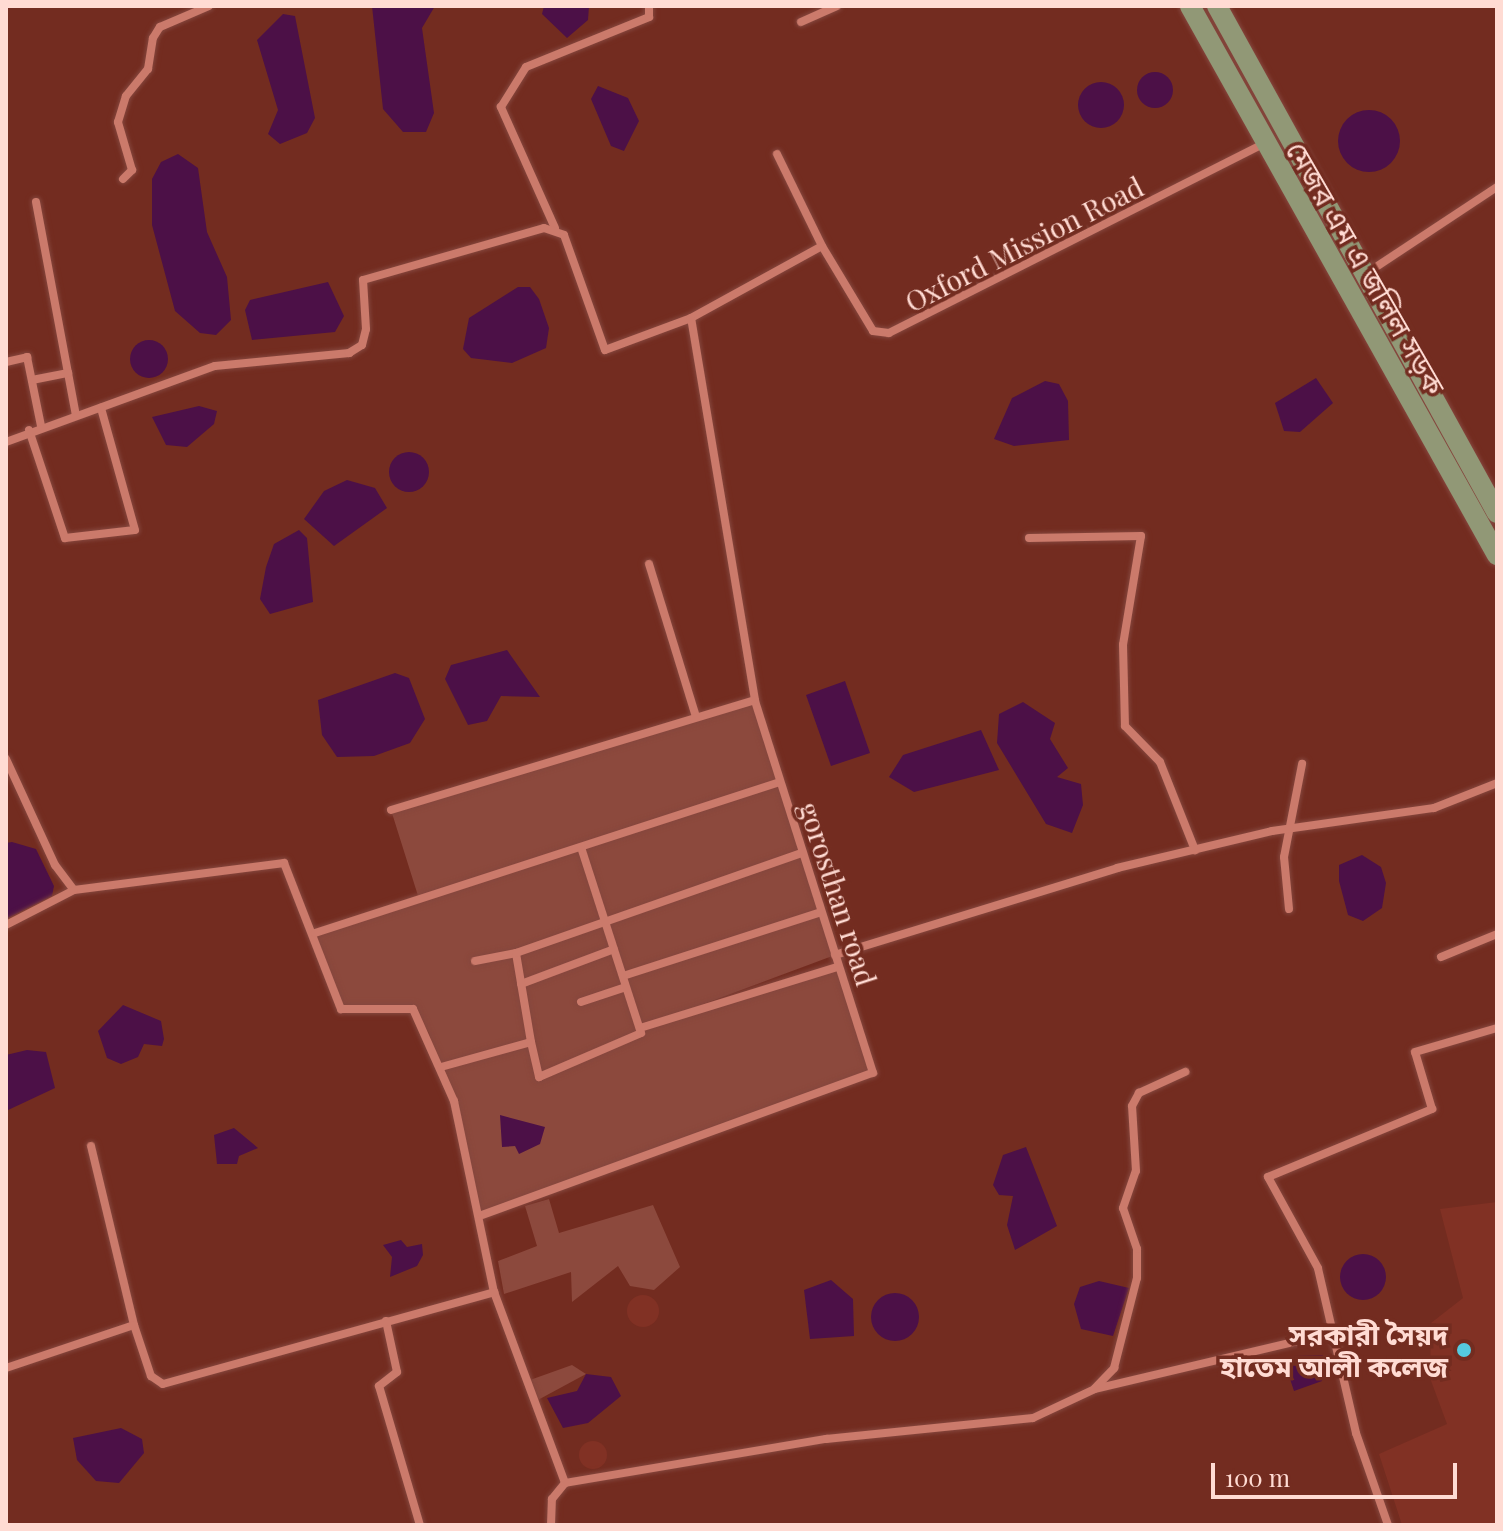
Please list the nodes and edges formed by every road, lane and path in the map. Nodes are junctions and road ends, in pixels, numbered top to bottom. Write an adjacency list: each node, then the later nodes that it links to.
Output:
1 (209, 6): 10 (street)
2 (649, 6): 13 (street)
3 (837, 6): 6 (street)
4 (1190, 6): 8 (main road, মেজর এম এ জলিল সড়ক)
5 (1217, 6): 7 (main road, মেজর এম এ জলিল সড়ক)
6 (801, 22)
7 (1286, 133): 8 (street, Oxford Mission Road); 15 (main road, মেজর এম এ জলিল সড়ক)
8 (1263, 145): 14 (street, Oxford Mission Road); 16 (main road, মেজর এম এ জলিল সড়ক)
9 (777, 154): 14 (street)
10 (123, 179)
11 (1497, 187): 15 (street)
12 (36, 202): 19 (street)
13 (555, 228): 17 (street); 21 (street)
14 (822, 246): 17 (street)
15 (1366, 274): 16 (street); 26 (main road, মেজর এম এ জলিল সড়ক)
16 (1347, 288): 28 (main road, মেজর এম এ জলিল সড়ক)
17 (691, 318): 30 (street, gorosthan road)
18 (6, 362): 20 (street)
19 (68, 373): 20 (street); 22 (street)
20 (32, 380): 23 (street)
21 (101, 408): 22 (street); 24 (street)
22 (76, 415): 23 (street)
23 (41, 426): 24 (street)
24 (29, 430): 25 (street)
25 (6, 442)
26 (1497, 513)
27 (1029, 538): 39 (street)
28 (1497, 555)
29 (649, 564): 31 (street)
30 (755, 700): 31 (street); 34 (street, gorosthan road)
31 (696, 717): 36 (street)
32 (6, 759): 41 (street)
33 (1302, 764): 37 (street)
34 (779, 782): 38 (street); 40 (street, gorosthan road)
35 (1497, 783): 37 (street)
36 (391, 810)
37 (1295, 828): 39 (street); 42 (street)
38 (581, 847): 44 (street); 46 (street)
39 (1195, 850): 50 (street)
40 (802, 853): 43 (street, gorosthan road); 44 (street)
41 (74, 890): 45 (street); 46 (street)
42 (1289, 909)
43 (821, 912): 50 (street, gorosthan road); 54 (street)
44 (605, 921): 48 (street); 49 (street)
45 (6, 925)
46 (315, 933): 61 (street)
47 (1497, 934): 51 (street)
48 (614, 949): 54 (street); 55 (street)
49 (516, 953): 52 (street); 55 (street)
50 (835, 955): 53 (street, gorosthan road)
51 (1441, 957)
52 (475, 961)
53 (837, 967): 58 (street); 64 (street, gorosthan road)
54 (623, 976): 56 (street)
55 (521, 984): 60 (street)
56 (626, 987): 57 (street); 58 (street)
57 (581, 1002)
58 (640, 1028): 60 (street)
59 (1497, 1028): 68 (street)
60 (531, 1042): 61 (street)
61 (441, 1067): 64 (street)
62 (1185, 1072): 70 (street)
63 (91, 1146): 67 (street)
64 (482, 1215): 65 (street)
65 (494, 1292): 66 (street); 71 (street)
66 (386, 1321): 67 (street); 72 (street)
67 (134, 1325): 69 (street)
68 (1331, 1333): 70 (street); 74 (street)
69 (6, 1368)
70 (1095, 1389): 71 (street)
71 (565, 1483): 73 (street)
72 (420, 1525)
73 (551, 1525)
74 (1388, 1525)

